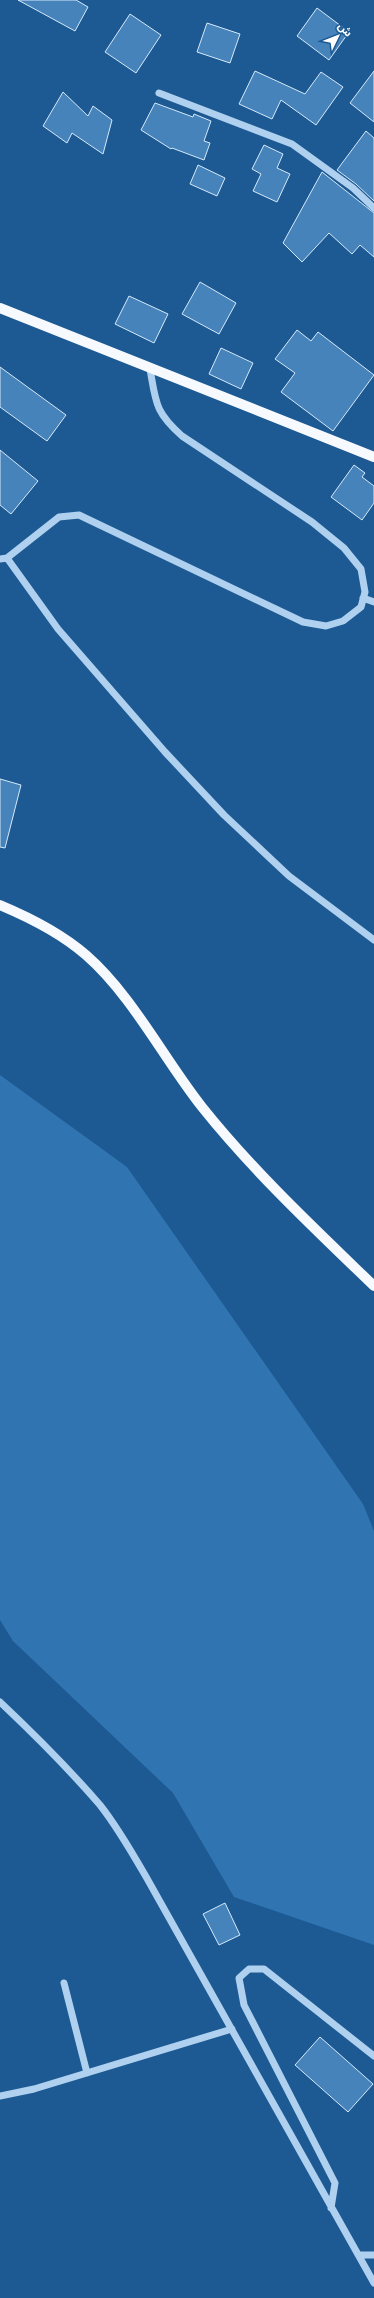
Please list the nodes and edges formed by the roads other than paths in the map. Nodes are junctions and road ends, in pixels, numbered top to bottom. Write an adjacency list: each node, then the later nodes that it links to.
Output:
1 (159, 92): 2 (street)
2 (374, 208)
3 (0, 308): 4 (main road)
4 (150, 369): 5 (main road); 7 (street)
5 (374, 457)
6 (3, 559): 7 (street); 10 (street)
7 (363, 598): 8 (street)
8 (374, 602)
9 (0, 906): 11 (main road)
10 (374, 940)
11 (374, 1286)
12 (0, 1702): 14 (street)
13 (64, 1983): 16 (street)
14 (232, 2029): 16 (street); 18 (street)
15 (374, 2056): 18 (street)
16 (87, 2073): 17 (street)
17 (0, 2096)
18 (331, 2208): 19 (street)
19 (359, 2255): 20 (street); 21 (street)
20 (374, 2255)
21 (374, 2283)

